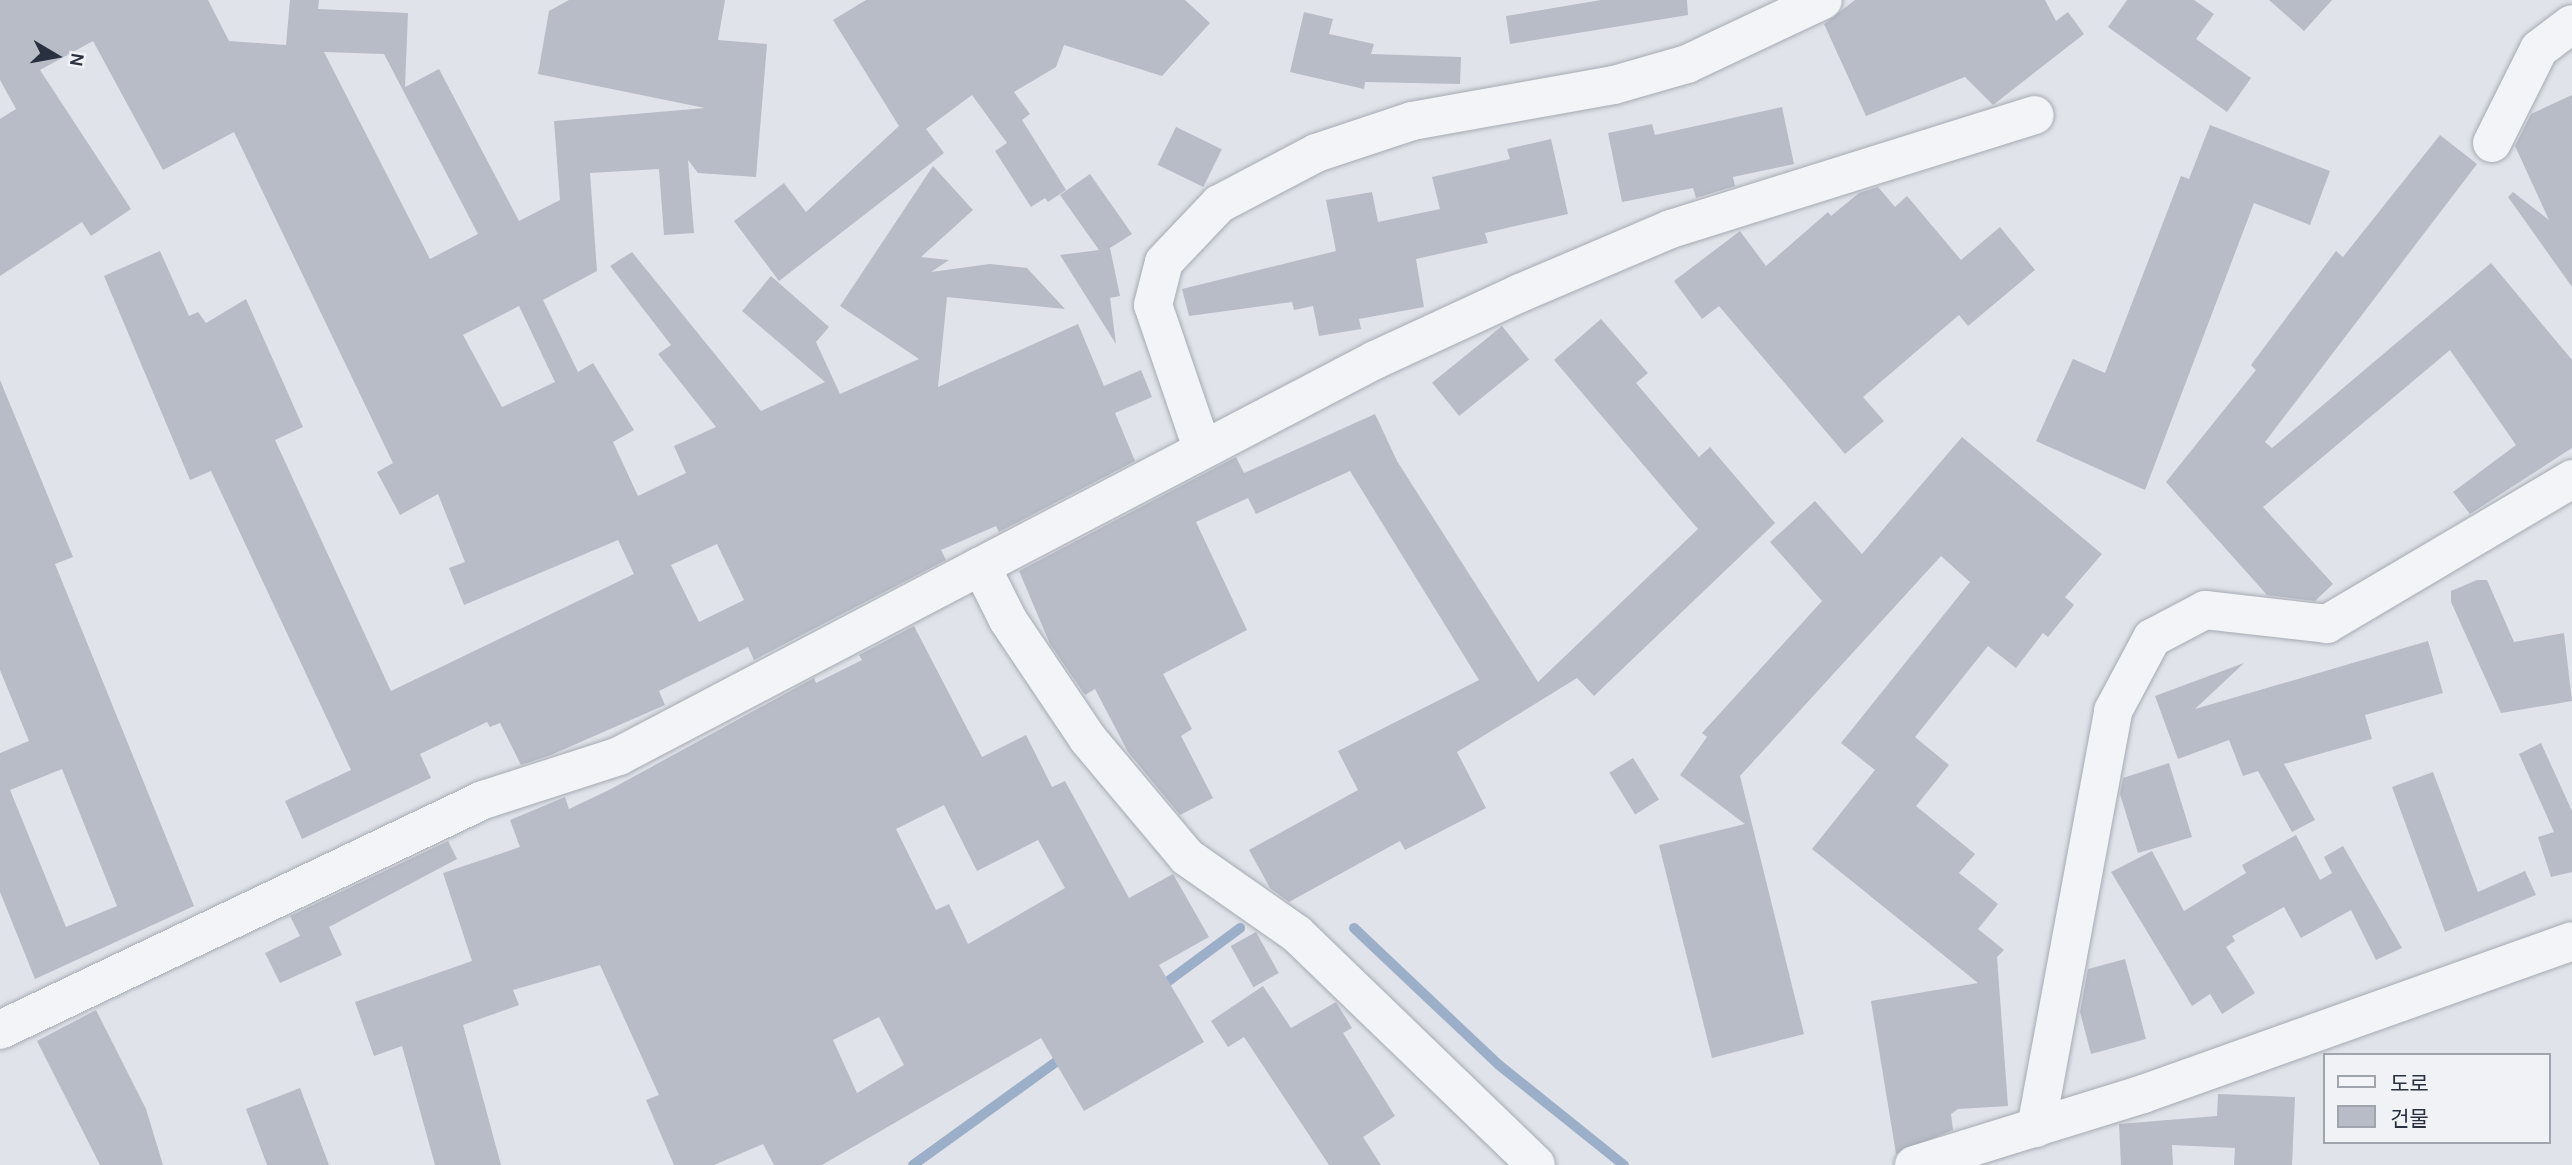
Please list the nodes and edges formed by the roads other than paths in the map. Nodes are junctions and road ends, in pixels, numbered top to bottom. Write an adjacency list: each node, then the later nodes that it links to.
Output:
1 (1823, 0): 5 (street)
2 (2572, 24): 4 (street)
3 (2035, 115): 5 (street)
4 (2492, 143)
5 (1202, 448): 7 (street)
6 (2572, 479): 10 (street)
7 (981, 566): 9 (street); 11 (street)
8 (2572, 941): 10 (street)
9 (0, 1030)
10 (2036, 1128): 12 (street)
11 (1536, 1165)
12 (1914, 1165)

